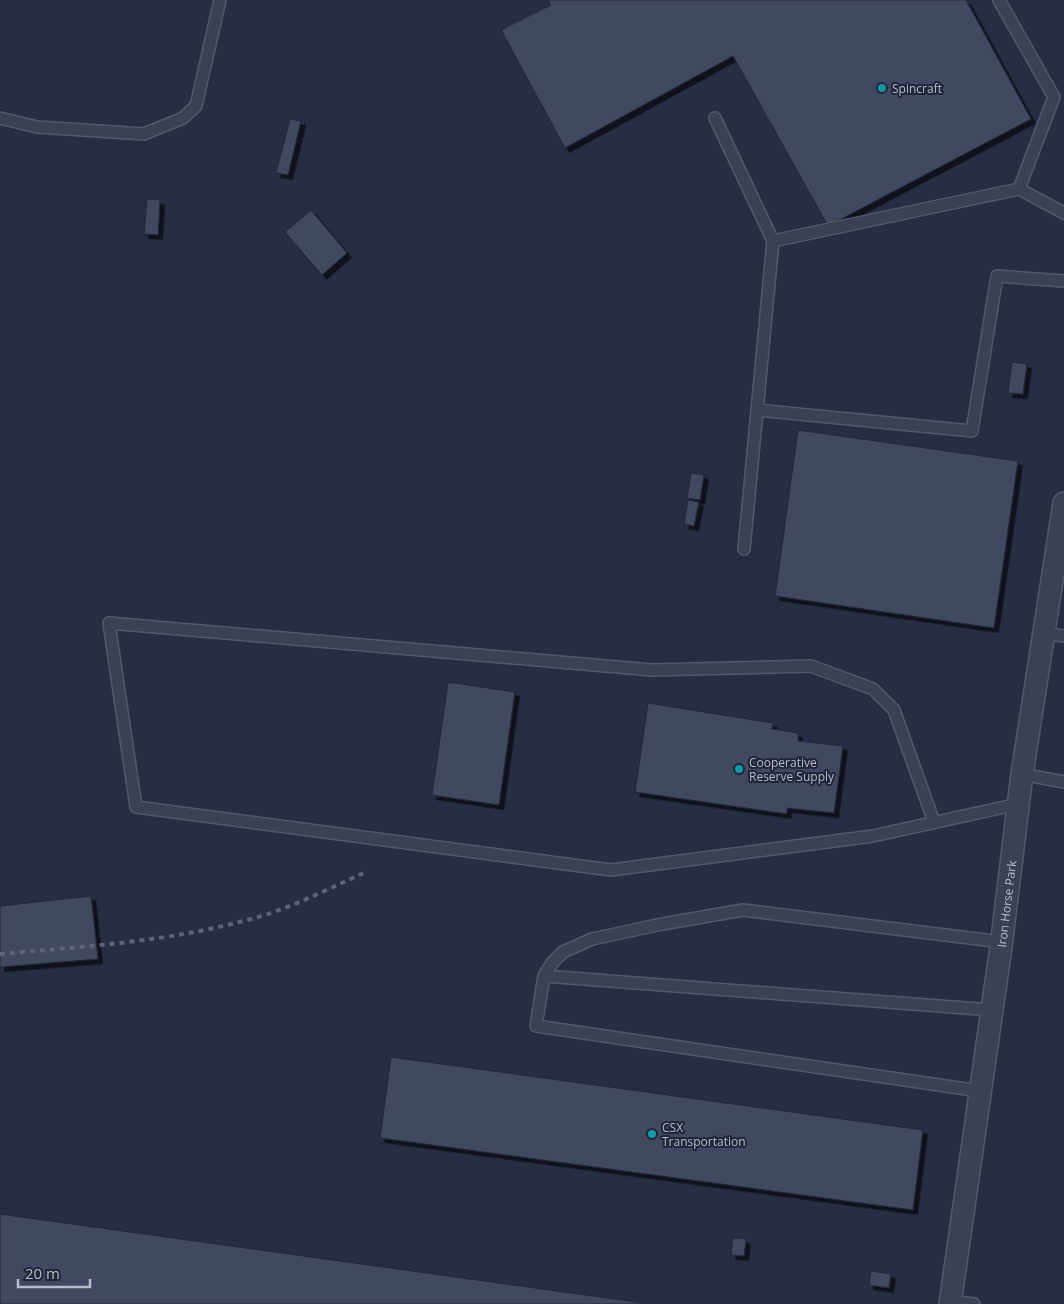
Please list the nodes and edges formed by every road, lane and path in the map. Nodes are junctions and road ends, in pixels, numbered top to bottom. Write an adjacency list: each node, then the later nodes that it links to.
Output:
1 (220, 0): 3 (lane)
2 (999, 0): 5 (lane)
3 (0, 118)
4 (715, 118): 7 (lane)
5 (1019, 189): 6 (lane); 7 (lane)
6 (1064, 213)
7 (773, 241): 9 (lane)
8 (1064, 281): 9 (lane)
9 (756, 410): 11 (lane)
10 (1064, 503): 12 (street, Iron Horse Park)
11 (744, 549)
12 (1054, 634): 13 (street, Iron Horse Park)
13 (1022, 774): 14 (lane); 15 (street, Iron Horse Park)
14 (1064, 782)
15 (1018, 804): 16 (lane); 17 (street, Iron Horse Park)
16 (934, 822): 16 (lane)
17 (1002, 942): 18 (lane); 19 (street, Iron Horse Park)
18 (544, 976): 19 (lane); 20 (lane)
19 (992, 1010): 20 (street, Iron Horse Park)
20 (980, 1091): 21 (street, Iron Horse Park)
21 (950, 1302): 22 (lane)
22 (974, 1304)

